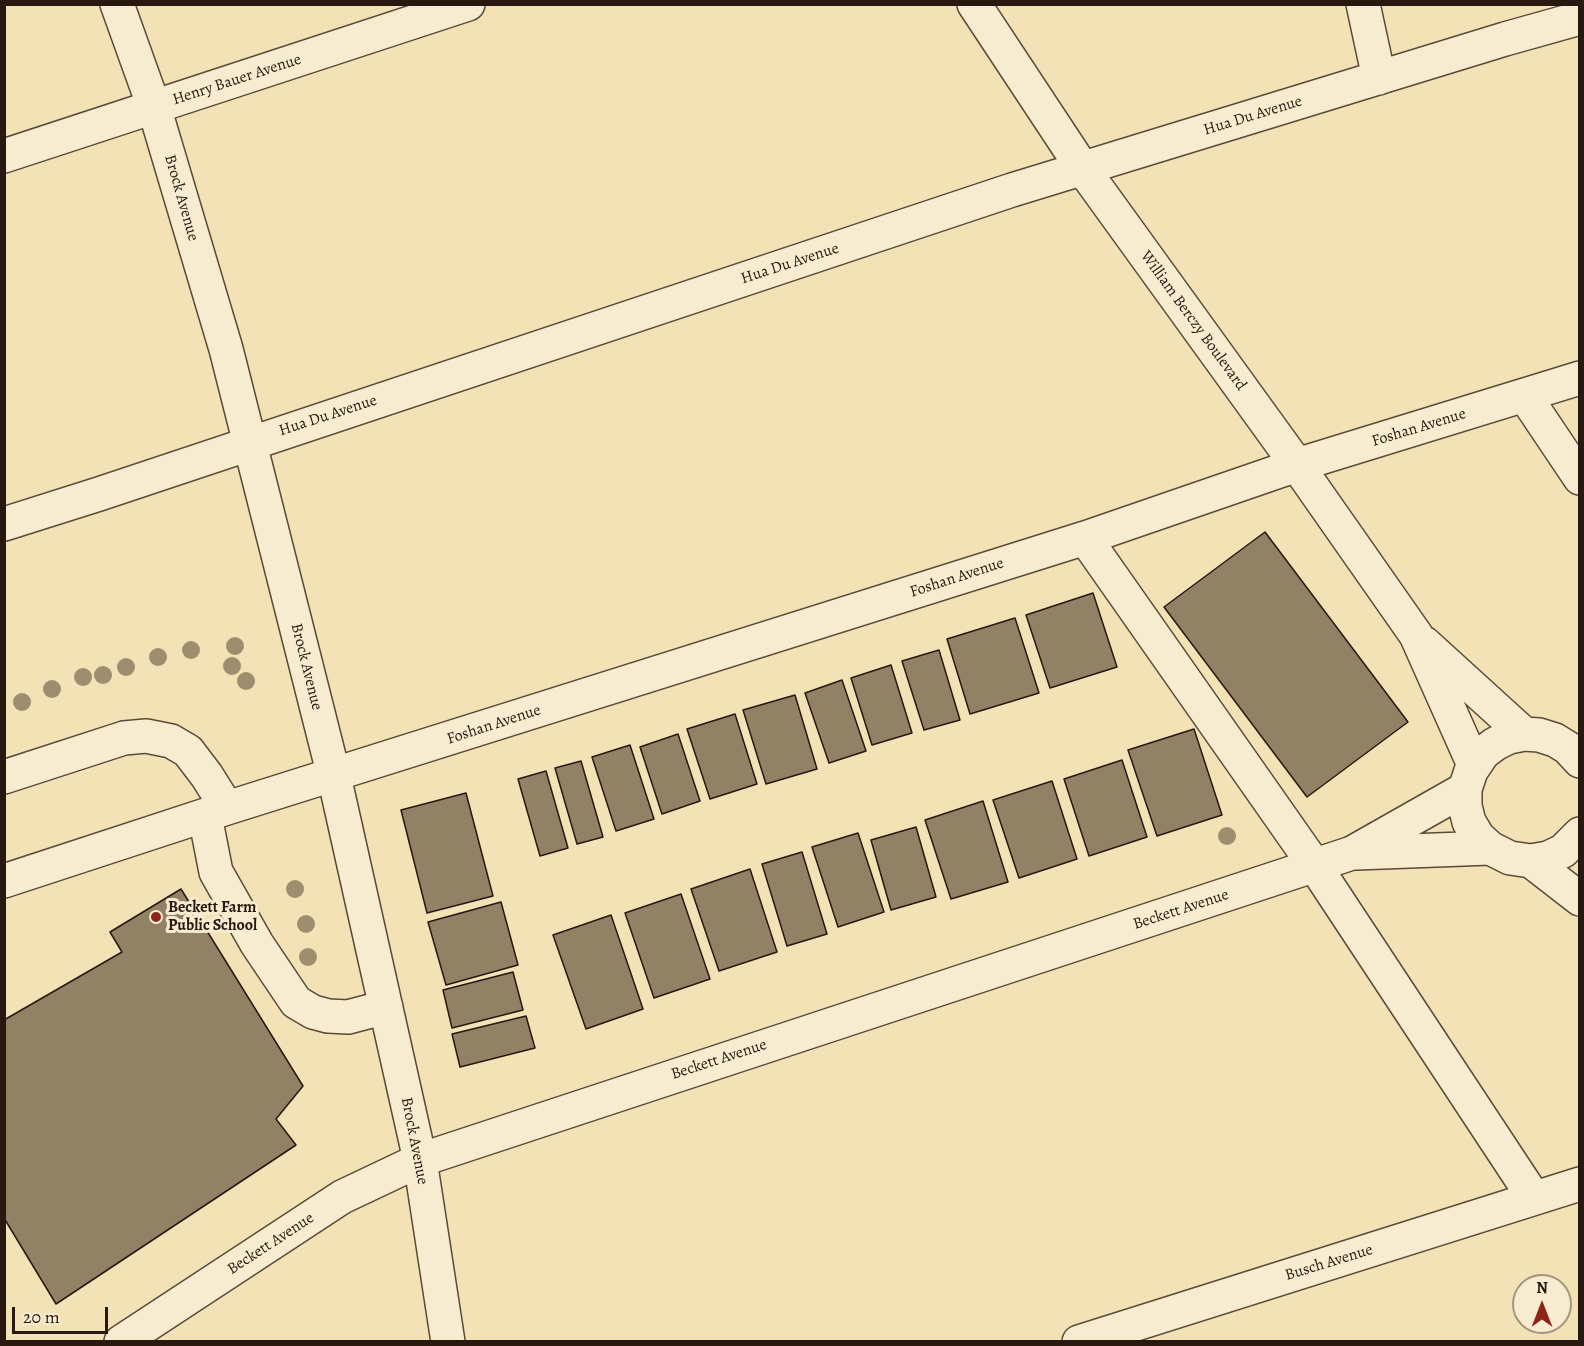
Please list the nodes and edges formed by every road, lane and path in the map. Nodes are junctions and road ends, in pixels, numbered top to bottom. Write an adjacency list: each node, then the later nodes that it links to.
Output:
1 (117, 4): 7 (street, Brock Avenue)
2 (468, 4): 7 (street, Henry Bauer Avenue)
3 (974, 4): 9 (street, William Berczy Boulevard)
4 (1363, 4): 6 (street)
5 (1580, 18): 6 (street, Hua Du Avenue)
6 (1379, 78): 9 (street, Hua Du Avenue)
7 (154, 107): 8 (street, Henry Bauer Avenue); 12 (street, Brock Avenue)
8 (4, 156)
9 (1083, 169): 12 (street, Hua Du Avenue); 13 (street, William Berczy Boulevard)
10 (1580, 378): 11 (street, Foshan Avenue)
11 (1525, 396): 13 (street, Foshan Avenue); 14 (street)
12 (249, 443): 15 (street, Hua Du Avenue); 20 (street, Brock Avenue)
13 (1297, 465): 16 (street, Foshan Avenue); 17 (street, William Berczy Boulevard)
14 (1580, 478)
15 (4, 524)
16 (1085, 538): 20 (street, Foshan Avenue); 28 (street)
17 (1416, 635): 18 (street, William Berczy Boulevard); 22 (street, William Berczy Boulevard)
18 (1524, 734): 19 (street); 22 (street, Beckett Avenue)
19 (1576, 752)
20 (334, 776): 23 (street, Foshan Avenue); 31 (street, Brock Avenue)
21 (4, 777): 23 (street)
22 (1469, 777): 25 (street, William Berczy Boulevard); 26 (street, Beckett Avenue)
23 (216, 812): 29 (street, Foshan Avenue); 31 (street)
24 (1580, 834): 27 (street)
25 (1490, 848): 26 (street, Beckett Avenue); 27 (street)
26 (1352, 853): 28 (street, Beckett Avenue)
27 (1531, 861): 30 (street)
28 (1315, 866): 32 (street, Beckett Avenue); 34 (street)
29 (4, 881)
30 (1580, 899)
31 (386, 1007): 32 (street, Brock Avenue)
32 (420, 1160): 35 (street, Beckett Avenue); 36 (street, Brock Avenue)
33 (1580, 1184): 34 (street, Busch Avenue)
34 (1534, 1198): 37 (street, Busch Avenue)
35 (121, 1341)
36 (448, 1341)
37 (1079, 1341)

